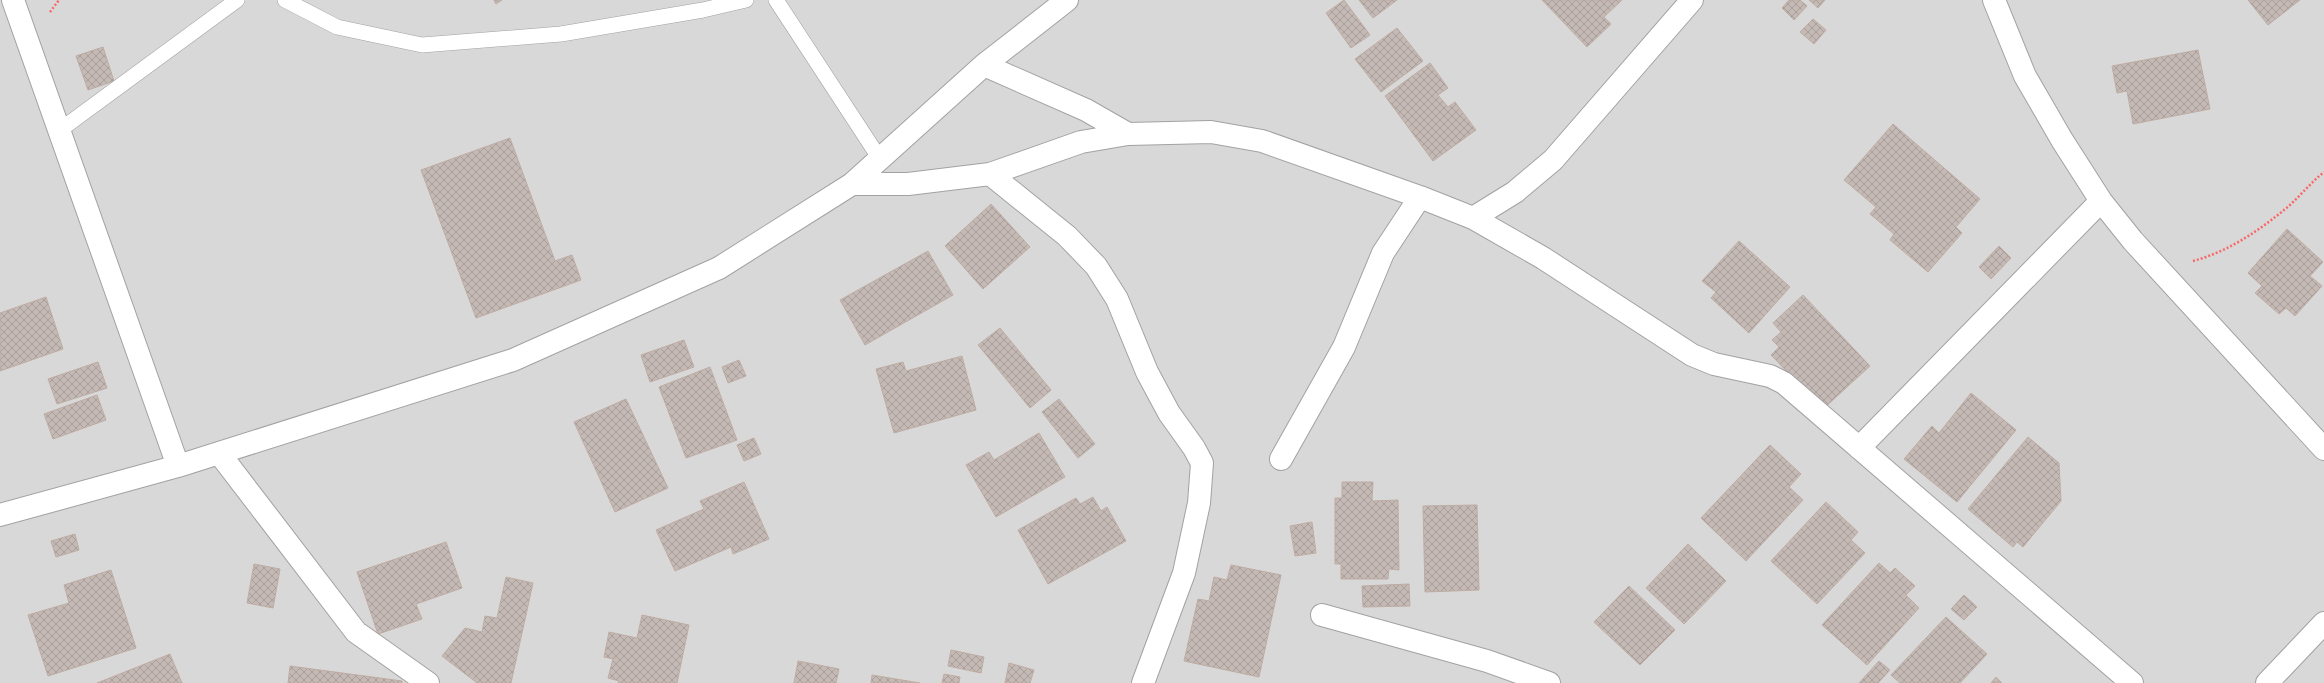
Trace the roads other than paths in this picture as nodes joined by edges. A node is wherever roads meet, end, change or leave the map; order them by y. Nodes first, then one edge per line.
1 (13, 0) edge
2 (237, 0) edge
3 (285, 0) edge
4 (746, 0) edge
5 (776, 0) edge
6 (1067, 0) edge
7 (1692, 0) edge
8 (1994, 0) edge
9 (984, 65) junction
10 (60, 130) junction
11 (1128, 134) junction
12 (880, 159) junction
13 (990, 174) junction
14 (852, 184) junction
15 (1420, 197) junction
16 (2101, 201) junction
17 (1473, 218) junction
18 (1859, 448) junction
19 (2324, 449) edge
20 (219, 453) junction
21 (1281, 459) dead end
22 (178, 466) junction
23 (0, 515) edge
24 (1322, 615) dead end
25 (2324, 623) edge
26 (428, 683) edge
27 (1143, 683) edge
28 (1549, 683) edge
29 (2132, 683) edge
30 (2267, 683) edge

1 - 10 street
2 - 10 lane
3 - 4 lane
5 - 12 lane
6 - 9 street
7 - 17 street
8 - 16 street
9 - 11 street
9 - 12 street
10 - 22 street
11 - 13 street
11 - 15 street
12 - 14 street
13 - 14 street
13 - 27 street
14 - 20 street
15 - 17 street
15 - 21 street
16 - 18 street
16 - 19 street
17 - 18 street
18 - 29 street
20 - 22 street
20 - 26 street
22 - 23 street
24 - 28 street
25 - 30 street

